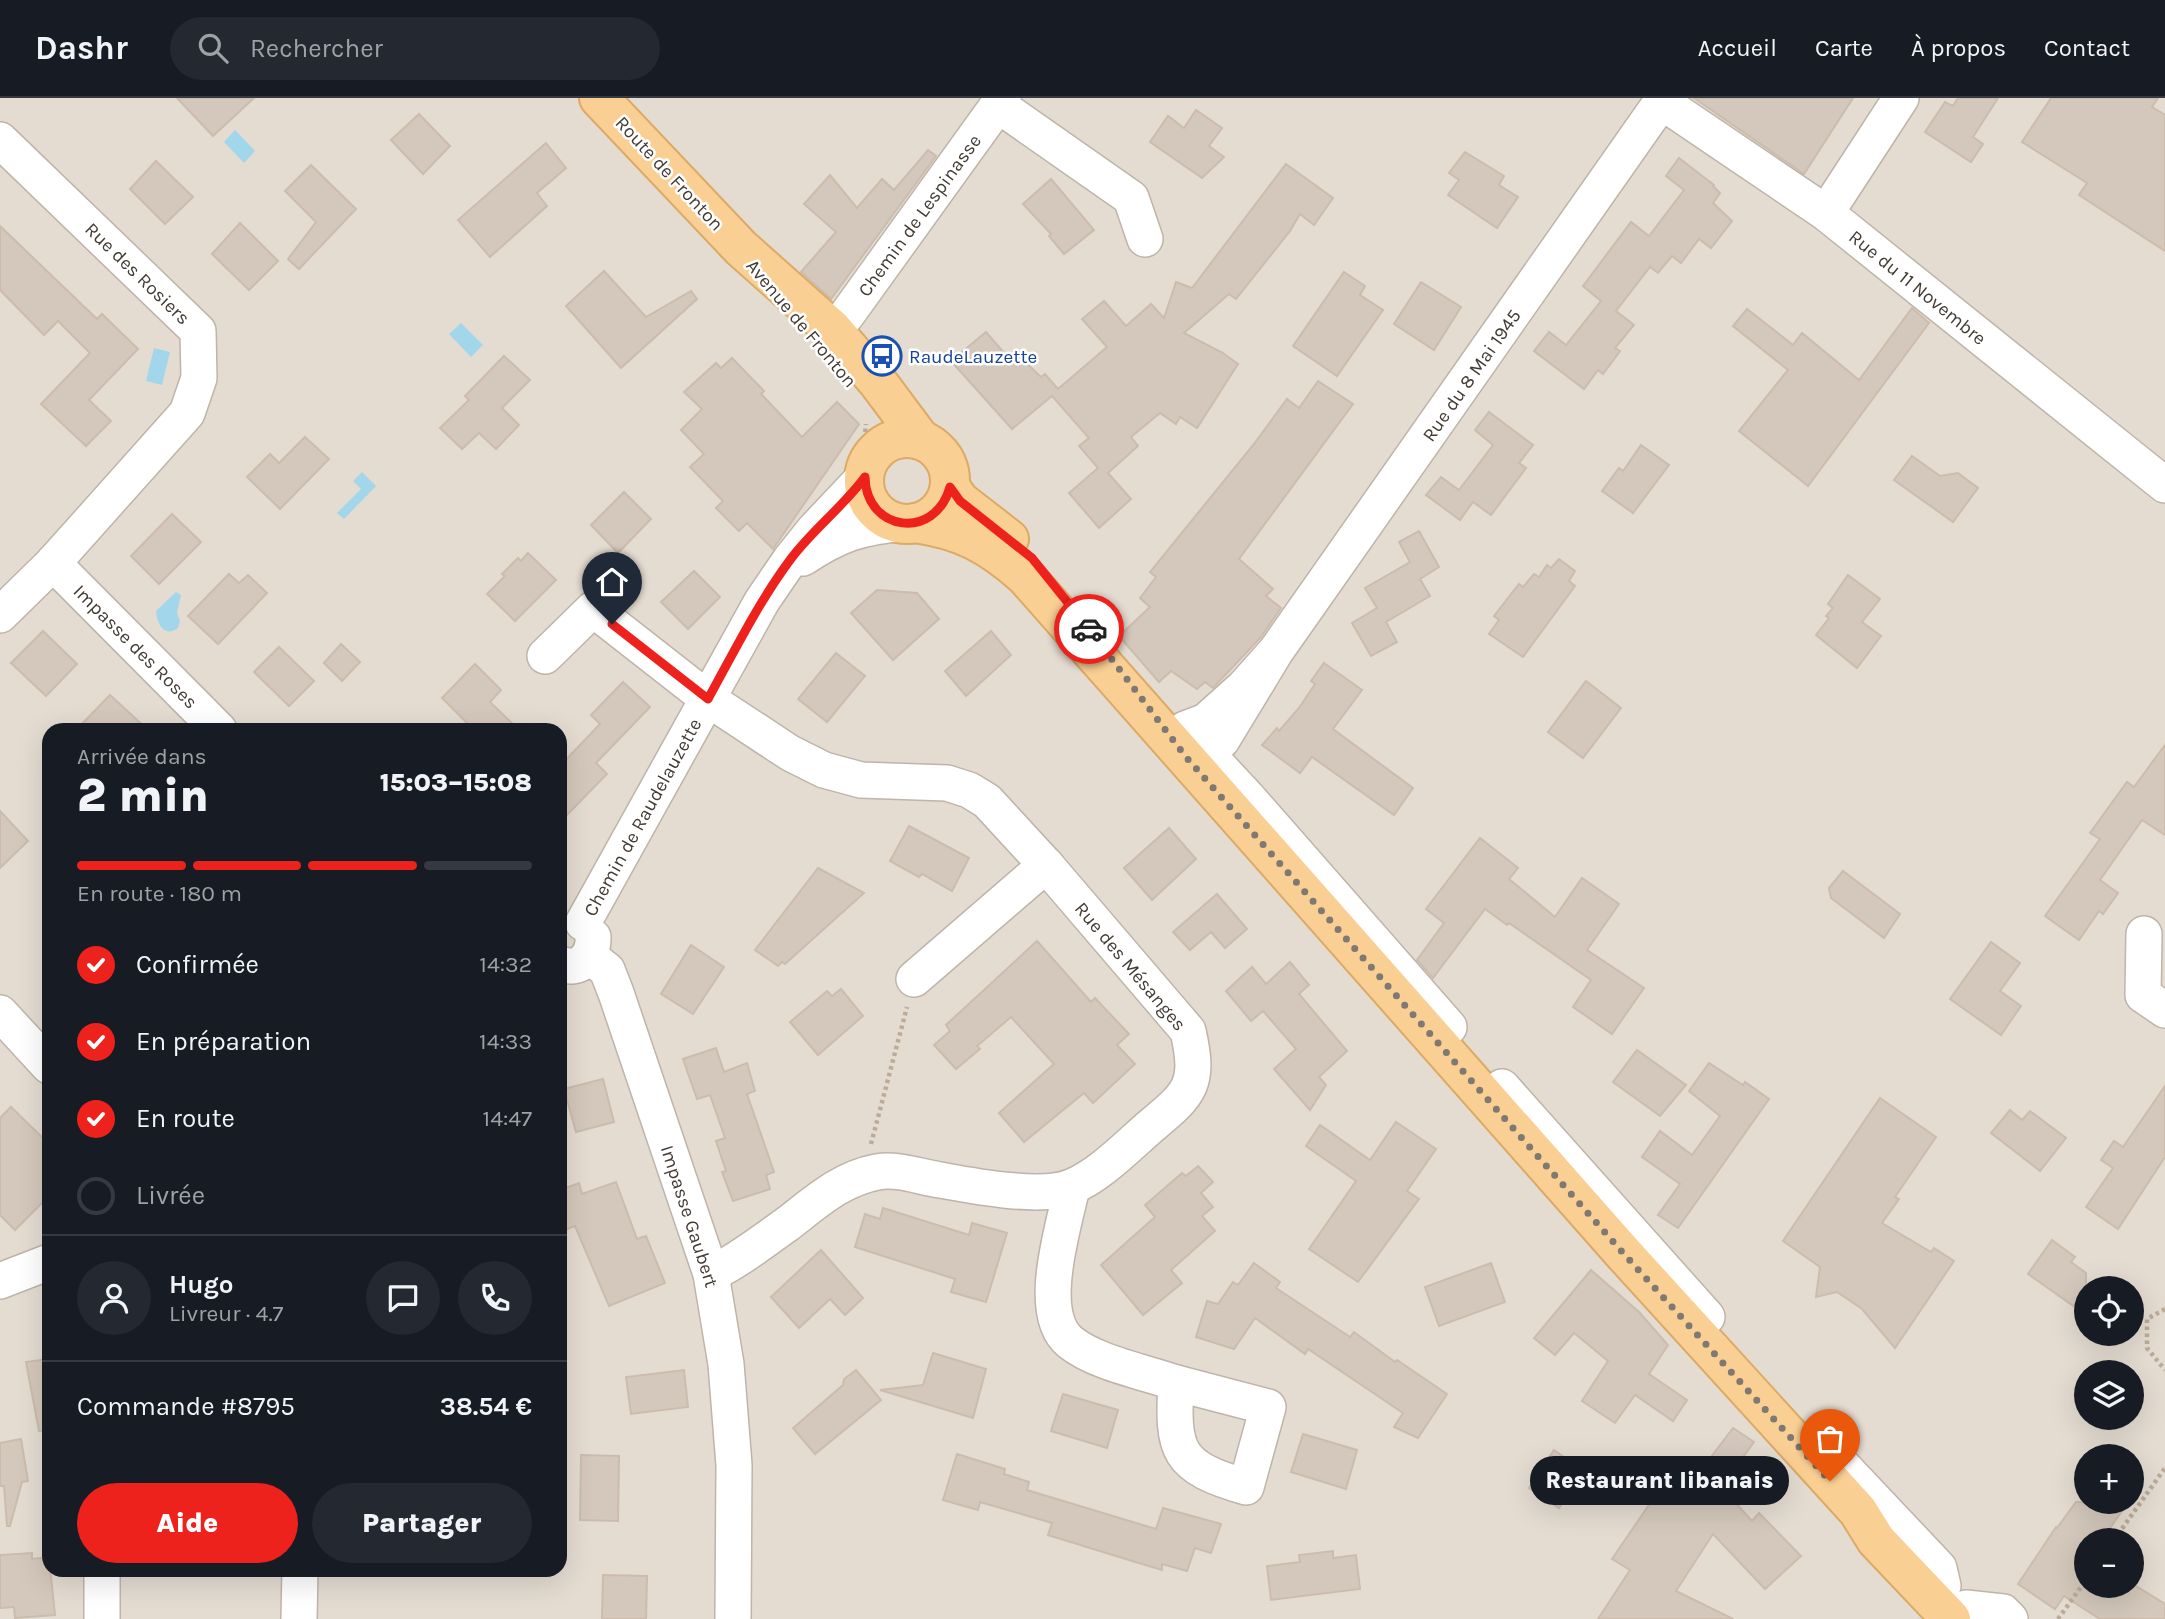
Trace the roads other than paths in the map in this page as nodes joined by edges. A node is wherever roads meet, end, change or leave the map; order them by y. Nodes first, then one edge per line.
1 (599, 98) edge
2 (1901, 98) edge
3 (1663, 100) edge
4 (1001, 102) edge
5 (0, 140) edge
6 (1826, 213) junction
7 (1146, 239) dead end
8 (741, 248) junction
9 (832, 329) junction
10 (921, 440) junction
11 (872, 462) junction
12 (2165, 485) edge
13 (950, 487) junction
14 (909, 523) junction
15 (53, 563) junction
16 (762, 601) junction
17 (0, 615) edge
18 (545, 656) dead end
19 (708, 699) junction
20 (212, 723) edge
21 (1193, 747) junction
22 (1046, 865) junction
23 (2144, 934) dead end
24 (573, 941) edge
25 (914, 979) road end
26 (2165, 1010) edge
27 (0, 1013) edge
28 (42, 1058) edge
29 (1072, 1187) junction
30 (42, 1265) edge
31 (711, 1274) junction
32 (0, 1281) edge
33 (1176, 1383) dead end
34 (102, 1577) edge
35 (300, 1577) edge
36 (1959, 1608) edge
37 (102, 1619) edge
38 (299, 1619) edge
39 (733, 1619) edge
40 (2010, 1619) edge

1 - 8 main road, Route de Fronton
2 - 6 street
3 - 6 street, Rue du 11 Novembre
3 - 21 street, Rue du 8 Mai 1945
4 - 7 street
4 - 9 street, Chemin de Lespinasse
5 - 15 street, Rue des Rosiers
6 - 12 street, Rue du 11 Novembre
8 - 9 main road, Avenue de Fronton
8 - 11 main road, Avenue de Fronton
9 - 10 main road, Avenue de Fronton
10 - 11 main road
10 - 13 main road
11 - 14 main road
11 - 16 street, Chemin de Raudelauzette
13 - 14 main road
13 - 21 main road
14 - 16 street, Chemin de Raudelauzette
14 - 21 main road
15 - 17 street, Rue des Rosiers
15 - 20 street, Impasse des Roses
16 - 19 street, Chemin de Raudelauzette
18 - 19 street, Rue des Mésanges
19 - 22 street, Rue des Mésanges
19 - 24 street, Chemin de Raudelauzette
21 - 36 street
21 - 36 main road
22 - 25 street
22 - 29 street, Rue des Mésanges
23 - 26 street
24 - 31 street, Impasse Gaubert
27 - 28 street
29 - 31 street, Rue des Mésanges
29 - 33 street
30 - 32 street
31 - 39 street, Impasse Gaubert
34 - 37 street
35 - 38 street
36 - 40 street

